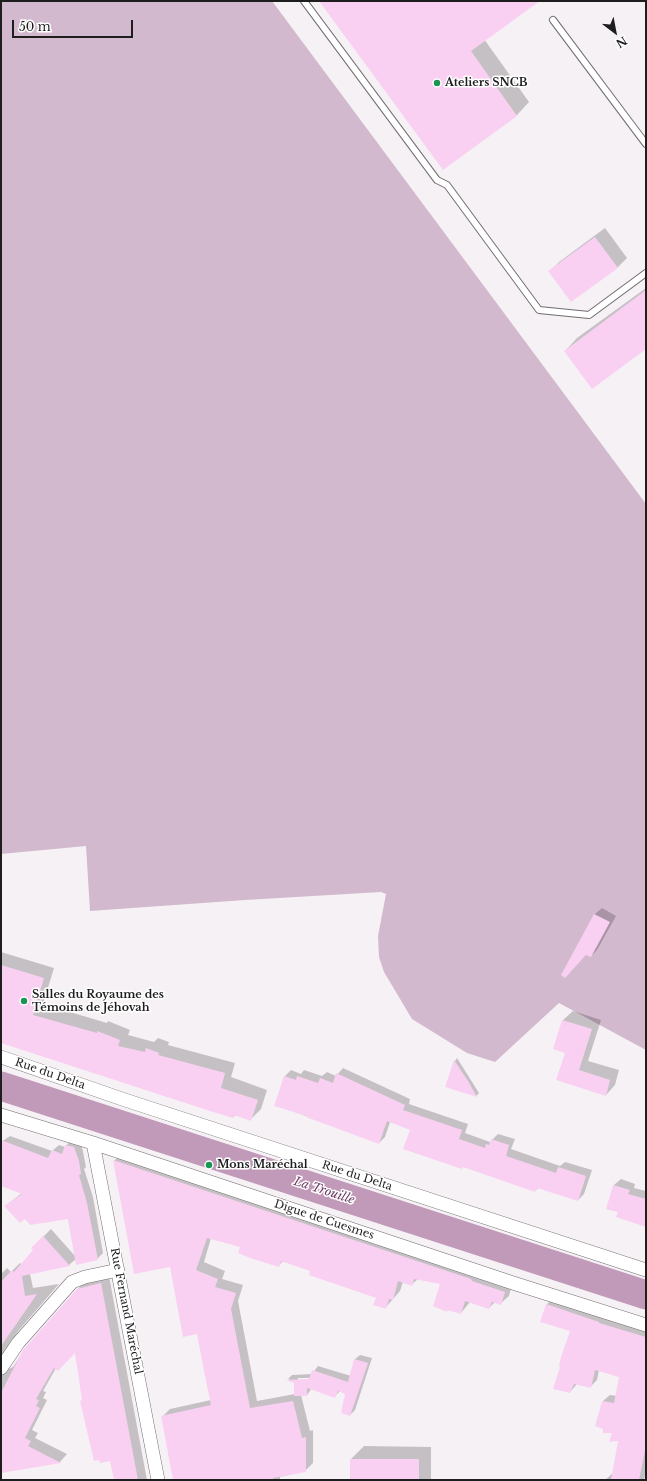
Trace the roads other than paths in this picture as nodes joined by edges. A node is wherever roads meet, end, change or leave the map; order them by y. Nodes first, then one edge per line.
1 (304, 1) edge
2 (553, 20) dead end
3 (646, 144) edge
4 (646, 273) edge
5 (1, 1057) edge
6 (1, 1115) edge
7 (93, 1143) junction
8 (118, 1270) junction
9 (646, 1270) edge
10 (646, 1325) edge
11 (1, 1368) edge
12 (158, 1480) edge

1 - 4 lane
2 - 3 lane
5 - 9 street, Rue du Delta
6 - 7 street, Digue de Cuesmes
7 - 8 street, Rue Fernand Maréchal
7 - 10 street, Digue de Cuesmes
8 - 11 street
8 - 12 street, Rue Fernand Maréchal

